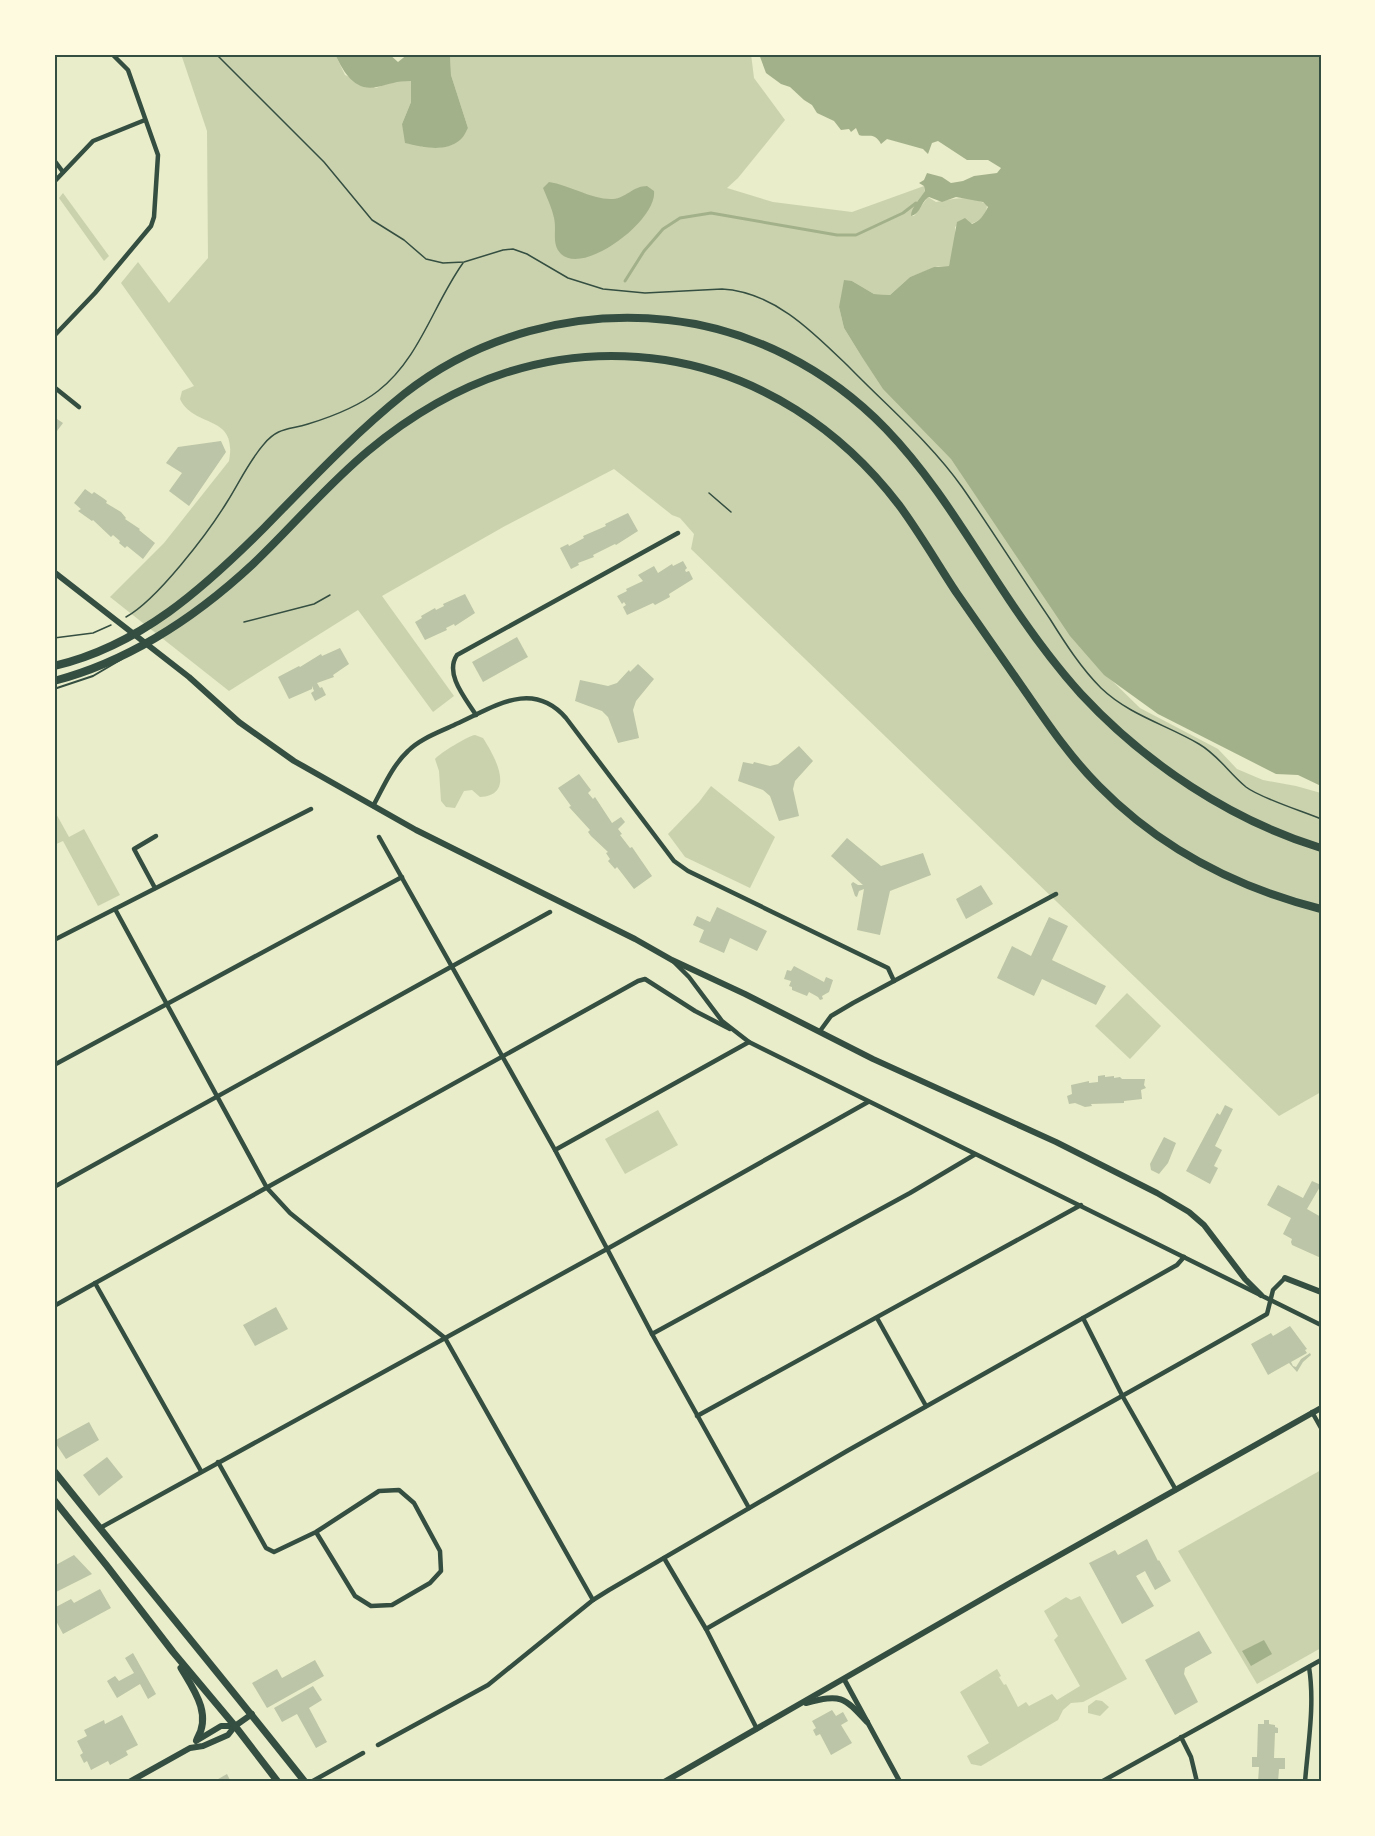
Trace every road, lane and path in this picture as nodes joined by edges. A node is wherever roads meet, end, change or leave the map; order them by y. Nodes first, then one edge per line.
1 (112, 54) edge
2 (216, 54) edge
3 (146, 120) junction
4 (54, 159) edge
5 (63, 172) junction
6 (54, 182) edge
7 (464, 262) junction
8 (54, 336) edge
9 (54, 387) edge
10 (79, 407) dead end
11 (709, 493) dead end
12 (731, 512) dead end
13 (678, 533) dead end
14 (54, 572) edge
15 (330, 595) dead end
16 (131, 615) dead end
17 (244, 622) dead end
18 (105, 629) dead end
19 (54, 638) edge
20 (145, 644) junction
21 (54, 666) edge
22 (54, 681) edge
23 (54, 689) edge
24 (476, 715) junction
25 (373, 806) junction
26 (310, 809) dead end
27 (1321, 819) edge
28 (156, 836) dead end
29 (379, 837) dead end
30 (1321, 848) edge
31 (402, 877) junction
32 (155, 888) junction
33 (1056, 894) dead end
34 (115, 909) junction
35 (1321, 909) edge
36 (550, 912) dead end
37 (54, 940) edge
38 (672, 960) junction
39 (451, 967) junction
40 (894, 981) junction
41 (166, 1005) junction
42 (730, 1029) junction
43 (820, 1031) junction
44 (749, 1042) junction
45 (502, 1058) junction
46 (54, 1065) edge
47 (216, 1097) junction
48 (868, 1102) junction
49 (555, 1150) junction
50 (974, 1155) junction
51 (54, 1187) edge
52 (267, 1188) junction
53 (1081, 1205) junction
54 (607, 1249) junction
55 (1184, 1257) junction
56 (1284, 1278) joint
57 (95, 1283) junction
58 (1321, 1292) edge
59 (1261, 1295) junction
60 (1271, 1299) junction
61 (54, 1306) edge
62 (1083, 1317) junction
63 (877, 1318) junction
64 (1321, 1325) edge
65 (652, 1334) junction
66 (445, 1338) junction
67 (1123, 1397) junction
68 (1321, 1403) edge
69 (927, 1406) junction
70 (1321, 1408) edge
71 (1312, 1412) junction
72 (697, 1416) junction
73 (1321, 1428) edge
74 (218, 1462) junction
75 (54, 1471) edge
76 (201, 1471) junction
77 (1176, 1490) junction
78 (54, 1500) edge
79 (749, 1508) junction
80 (100, 1528) junction
81 (316, 1532) junction
82 (664, 1558) junction
83 (593, 1600) junction
84 (706, 1629) junction
85 (173, 1652) junction
86 (1321, 1660) edge
87 (1308, 1667) junction
88 (844, 1679) junction
89 (800, 1705) junction
90 (252, 1714) junction
91 (867, 1722) junction
92 (235, 1726) junction
93 (757, 1729) junction
94 (1181, 1737) junction
95 (197, 1739) junction
96 (378, 1745) dead end
97 (190, 1748) junction
98 (363, 1753) dead end
99 (129, 1782) edge
100 (278, 1782) edge
101 (305, 1782) edge
102 (311, 1782) edge
103 (664, 1782) edge
104 (900, 1782) edge
105 (1101, 1782) edge
106 (1197, 1782) edge
107 (1305, 1782) edge

1 - 3 street
2 - 7 path
3 - 5 street
3 - 8 street
4 - 5 street
5 - 6 street
7 - 16 path
7 - 27 path
9 - 10 street
11 - 12 path
13 - 24 street
14 - 25 main road
15 - 17 path
18 - 19 path
20 - 22 highway
20 - 23 lane
20 - 35 highway
21 - 30 highway
24 - 25 street
24 - 40 street
25 - 38 main road
26 - 32 street
28 - 32 street
29 - 31 street
31 - 39 street
31 - 41 street
32 - 34 street
33 - 40 street
34 - 37 street
34 - 41 street
36 - 39 street
38 - 42 street
38 - 43 main road
39 - 45 street
39 - 47 street
40 - 43 street
41 - 46 street
41 - 47 street
42 - 44 street
42 - 45 street
43 - 59 main road
44 - 48 street
44 - 49 street
45 - 49 street
45 - 52 street
47 - 51 street
47 - 52 street
48 - 50 street
48 - 54 street
49 - 54 street
50 - 53 street
50 - 65 street
52 - 57 street
52 - 66 street
53 - 55 street
53 - 63 street
54 - 65 street
54 - 66 street
55 - 59 street
55 - 62 street
56 - 58 main road
56 - 60 street
57 - 61 street
57 - 76 street
59 - 60 street
60 - 64 street
60 - 67 street
62 - 67 street
62 - 69 street
63 - 69 street
63 - 72 street
65 - 72 street
66 - 74 street
66 - 83 street
67 - 77 street
67 - 84 street
68 - 71 main road
69 - 79 street
70 - 71 main road
71 - 73 street
71 - 77 main road
72 - 79 street
74 - 76 street
74 - 81 street
75 - 80 main road
76 - 80 street
77 - 88 main road
78 - 85 main road
79 - 82 street
80 - 90 main road
81 - 81 street
82 - 83 street
82 - 84 street
83 - 96 street
84 - 93 street
85 - 92 main road
85 - 95 main road
86 - 87 street
87 - 94 street
87 - 107 street
88 - 89 main road
88 - 91 street
89 - 91 main road
89 - 93 main road
90 - 92 main road
90 - 101 main road
91 - 104 street
92 - 95 main road
92 - 97 main road
92 - 100 main road
93 - 103 main road
94 - 105 street
94 - 106 street
95 - 97 main road
97 - 99 main road
98 - 102 street

